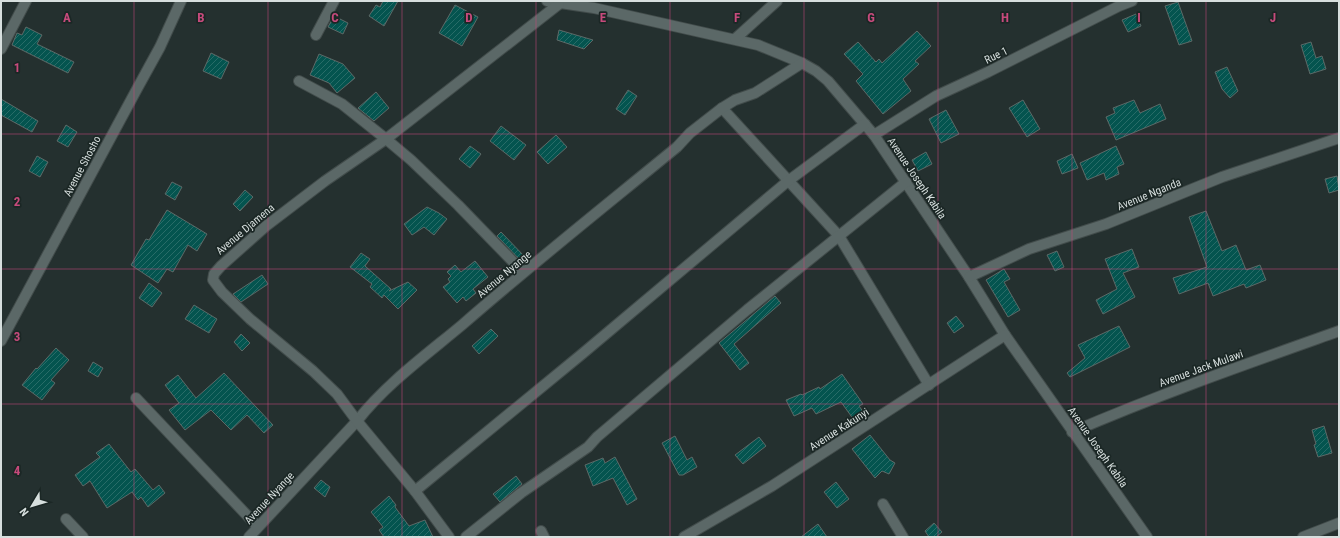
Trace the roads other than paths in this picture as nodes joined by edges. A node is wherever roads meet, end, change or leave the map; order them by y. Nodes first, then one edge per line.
1 (26, 1) edge
2 (181, 1) edge
3 (334, 1) edge
4 (547, 1) edge
5 (778, 1) edge
6 (1132, 1) edge
7 (559, 4) junction
8 (595, 4) edge
9 (316, 35) dead end
10 (735, 39) junction
11 (1, 49) edge
12 (802, 63) junction
13 (299, 81) dead end
14 (722, 108) junction
15 (865, 124) junction
16 (874, 135) junction
17 (1339, 138) edge
18 (386, 139) junction
19 (788, 181) junction
20 (906, 182) junction
21 (839, 236) junction
22 (523, 272) junction
23 (968, 276) junction
24 (1339, 331) edge
25 (1005, 335) junction
26 (1, 341) edge
27 (929, 385) junction
28 (136, 398) dead end
29 (357, 421) junction
30 (1072, 432) junction
31 (415, 491) junction
32 (883, 504) dead end
33 (66, 519) dead end
34 (1339, 523) edge
35 (258, 527) junction
36 (83, 537) edge
37 (249, 537) edge
38 (449, 537) edge
39 (466, 537) edge
40 (684, 537) edge
41 (903, 537) edge
42 (1147, 537) edge
43 (1303, 537) edge

1 - 11 street
2 - 26 street, Avenue Shosho
3 - 9 street
4 - 7 street, Avenue Joseph Kabila
5 - 10 street
6 - 16 street, Rue 1
7 - 8 street, Avenue Joseph Kabila
7 - 18 street, Avenue Djamena
8 - 10 street, Avenue Joseph Kabila
10 - 12 street, Avenue Joseph Kabila
12 - 14 street, Avenue Nyange
12 - 15 street, Avenue Joseph Kabila
13 - 18 street
14 - 19 street
14 - 22 street, Avenue Nyange
15 - 16 street, Avenue Joseph Kabila
15 - 19 street
16 - 20 street, Avenue Joseph Kabila
17 - 23 street, Avenue Nganda
18 - 22 street
18 - 29 street, Avenue Djamena
19 - 21 street
19 - 31 street
20 - 21 street
20 - 23 street, Avenue Joseph Kabila
21 - 27 street
21 - 39 street
22 - 29 street, Avenue Nyange
23 - 25 street, Avenue Joseph Kabila
24 - 30 street, Avenue Jack Mulawi
25 - 27 street, Avenue Kakunyi
25 - 30 street, Avenue Joseph Kabila
27 - 40 street, Avenue Kakunyi
28 - 35 street
29 - 31 street, Avenue Djamena
29 - 35 street, Avenue Nyange
30 - 42 street, Avenue Joseph Kabila
31 - 38 street, Avenue Djamena
32 - 41 street
33 - 36 street
34 - 43 street
35 - 37 street, Avenue Nyange

